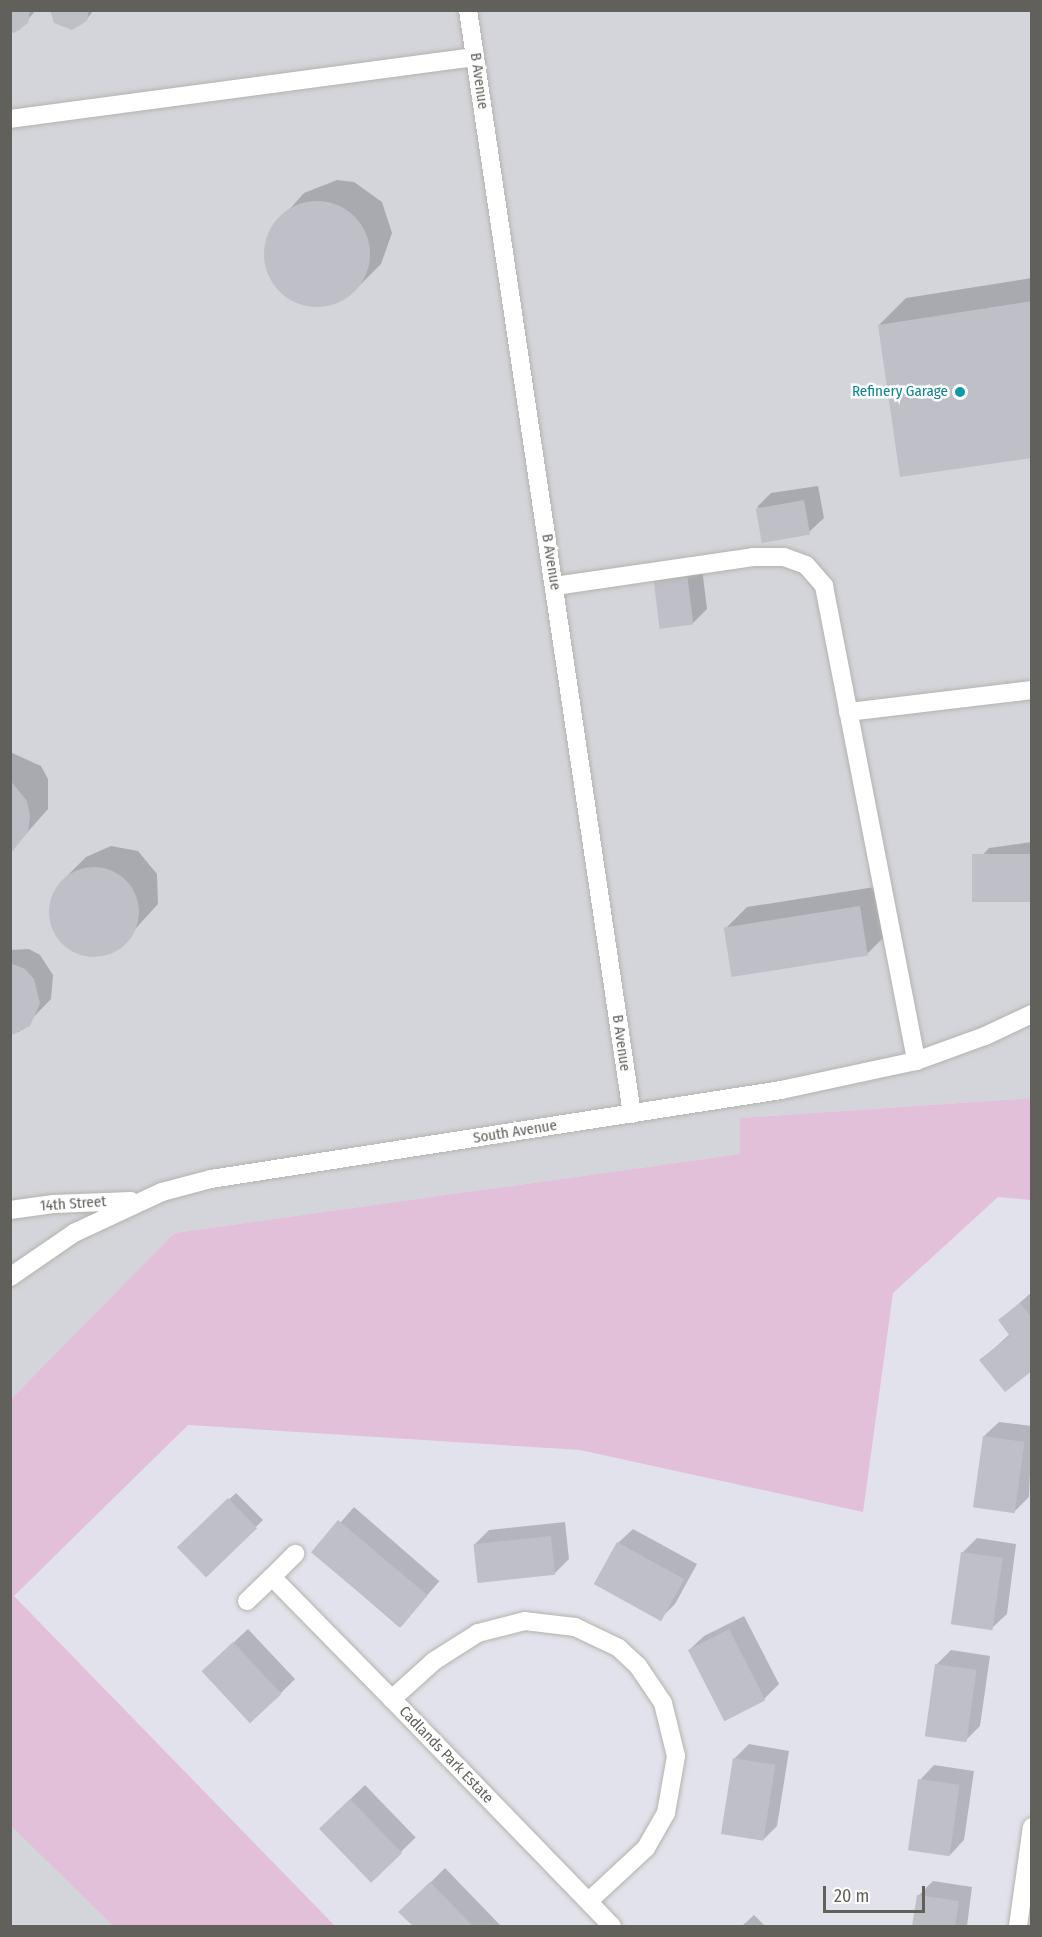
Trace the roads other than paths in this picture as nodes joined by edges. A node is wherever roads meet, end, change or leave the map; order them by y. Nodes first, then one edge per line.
1 (468, 10) edge
2 (475, 57) junction
3 (10, 119) edge
4 (555, 586) junction
5 (1032, 690) edge
6 (848, 712) junction
7 (1032, 1014) edge
8 (916, 1061) junction
9 (632, 1114) junction
10 (136, 1201) junction
11 (10, 1210) edge
12 (10, 1277) edge
13 (295, 1554) dead end
14 (272, 1577) junction
15 (247, 1601) dead end
16 (392, 1699) junction
17 (1032, 1827) edge
18 (589, 1901) junction
19 (612, 1926) edge
20 (1018, 1926) edge

1 - 2 street, B Avenue
2 - 3 street
2 - 4 street, B Avenue
4 - 6 street
4 - 9 street, B Avenue
5 - 6 street
6 - 8 street
7 - 8 street, South Avenue
8 - 9 street, South Avenue
9 - 10 street, South Avenue
10 - 11 street, 14th Street
10 - 12 street, South Avenue
13 - 14 street
14 - 15 street
14 - 16 street
16 - 18 street, Cadlands Park Estate
16 - 18 street, Cadlands Park Estate
17 - 20 street
18 - 19 street, Cadlands Park Estate

